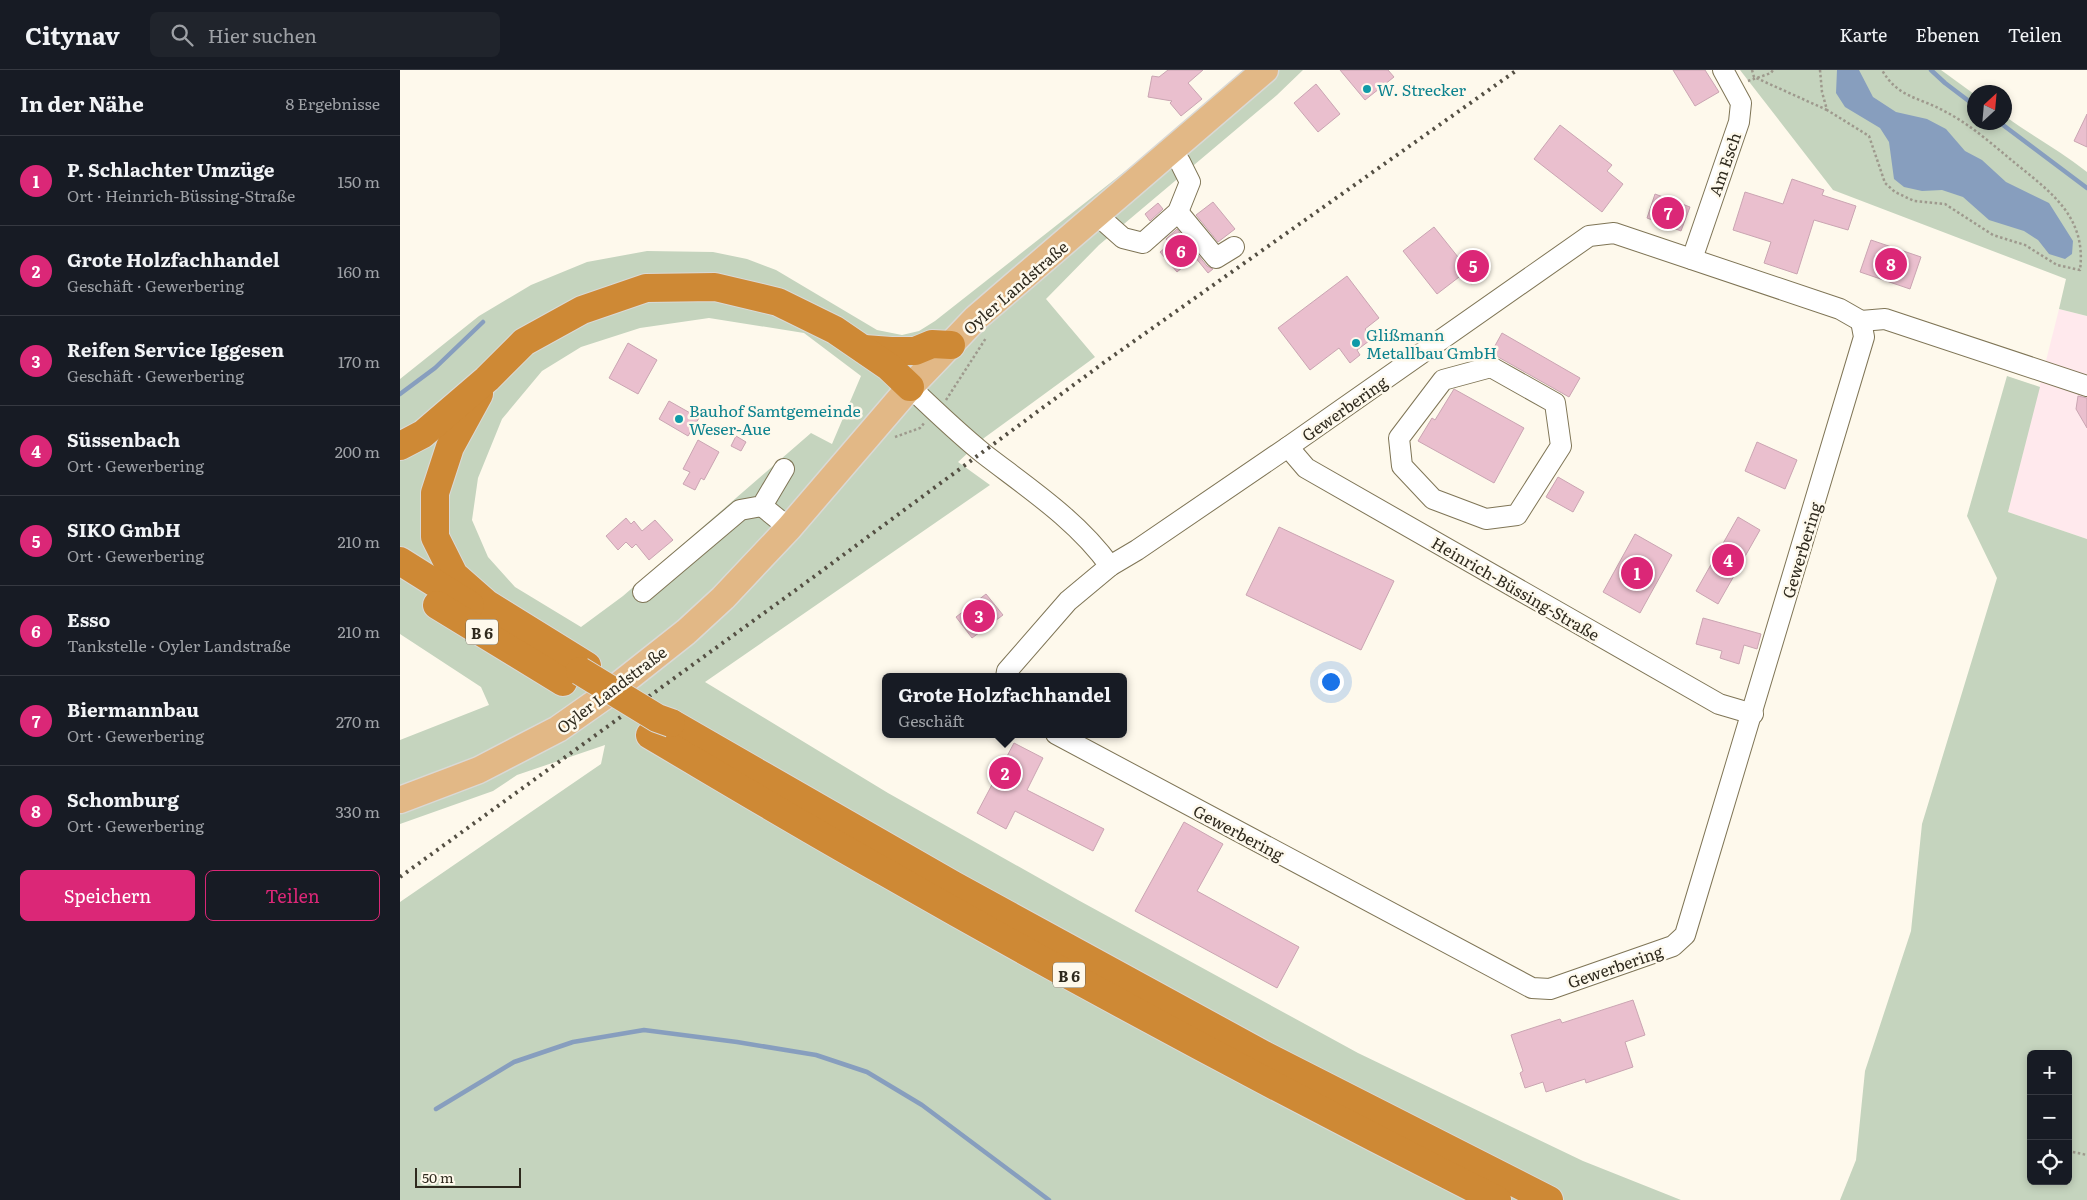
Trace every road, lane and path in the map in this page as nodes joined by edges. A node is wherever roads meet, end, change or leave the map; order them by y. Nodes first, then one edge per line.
1 (1265, 70) edge
2 (1723, 70) edge
3 (1752, 70) edge
4 (1773, 70) edge
5 (1820, 70) edge
6 (1882, 70) edge
7 (1754, 77) junction
8 (1733, 88) junction
9 (1827, 110) junction
10 (1172, 150) junction
11 (2062, 198) dead end
12 (1178, 212) junction
13 (1096, 214) junction
14 (1234, 247) dead end
15 (2086, 256) edge
16 (1692, 260) junction
17 (1861, 321) junction
18 (950, 345) junction
19 (863, 348) junction
20 (487, 379) junction
21 (910, 386) junction
22 (2087, 386) edge
23 (400, 446) edge
24 (1288, 447) junction
25 (784, 469) dead end
26 (1433, 499) joint
27 (762, 506) junction
28 (789, 528) junction
29 (400, 561) edge
30 (1110, 566) junction
31 (400, 582) edge
32 (643, 592) dead end
33 (577, 673) junction
34 (1008, 673) edge
35 (1752, 714) junction
36 (661, 729) junction
37 (1063, 738) edge
38 (400, 800) edge
39 (2072, 1153) edge
40 (2087, 1155) edge
41 (1497, 1200) edge
42 (1550, 1200) edge

1 - 10 main road, Oyler Landstraße
2 - 8 street, Am Esch
3 - 7 path
4 - 7 path
5 - 9 path
6 - 11 path
7 - 8 path
7 - 9 path
8 - 16 street, Am Esch
9 - 15 path
10 - 12 street
10 - 13 main road, Oyler Landstraße
12 - 13 street
12 - 14 street
13 - 18 main road, Oyler Landstraße
16 - 17 street, Gewerbering
16 - 24 street, Gewerbering
17 - 22 street
17 - 35 street, Gewerbering
18 - 19 highway
18 - 21 main road, Oyler Landstraße
19 - 20 highway
19 - 21 highway
20 - 23 highway
20 - 33 highway
21 - 28 main road, Oyler Landstraße
21 - 30 street
24 - 30 street, Gewerbering
24 - 35 street, Heinrich-Büssing-Straße
25 - 27 street
26 - 26 street
27 - 28 street
27 - 32 street
28 - 38 main road, Oyler Landstraße
29 - 33 highway, B 6
30 - 34 street, Gewerbering
31 - 33 highway, B 6
33 - 36 highway, B 6, bridge
35 - 37 street, Gewerbering
36 - 41 highway, B 6
36 - 42 highway, B 6
39 - 40 path

